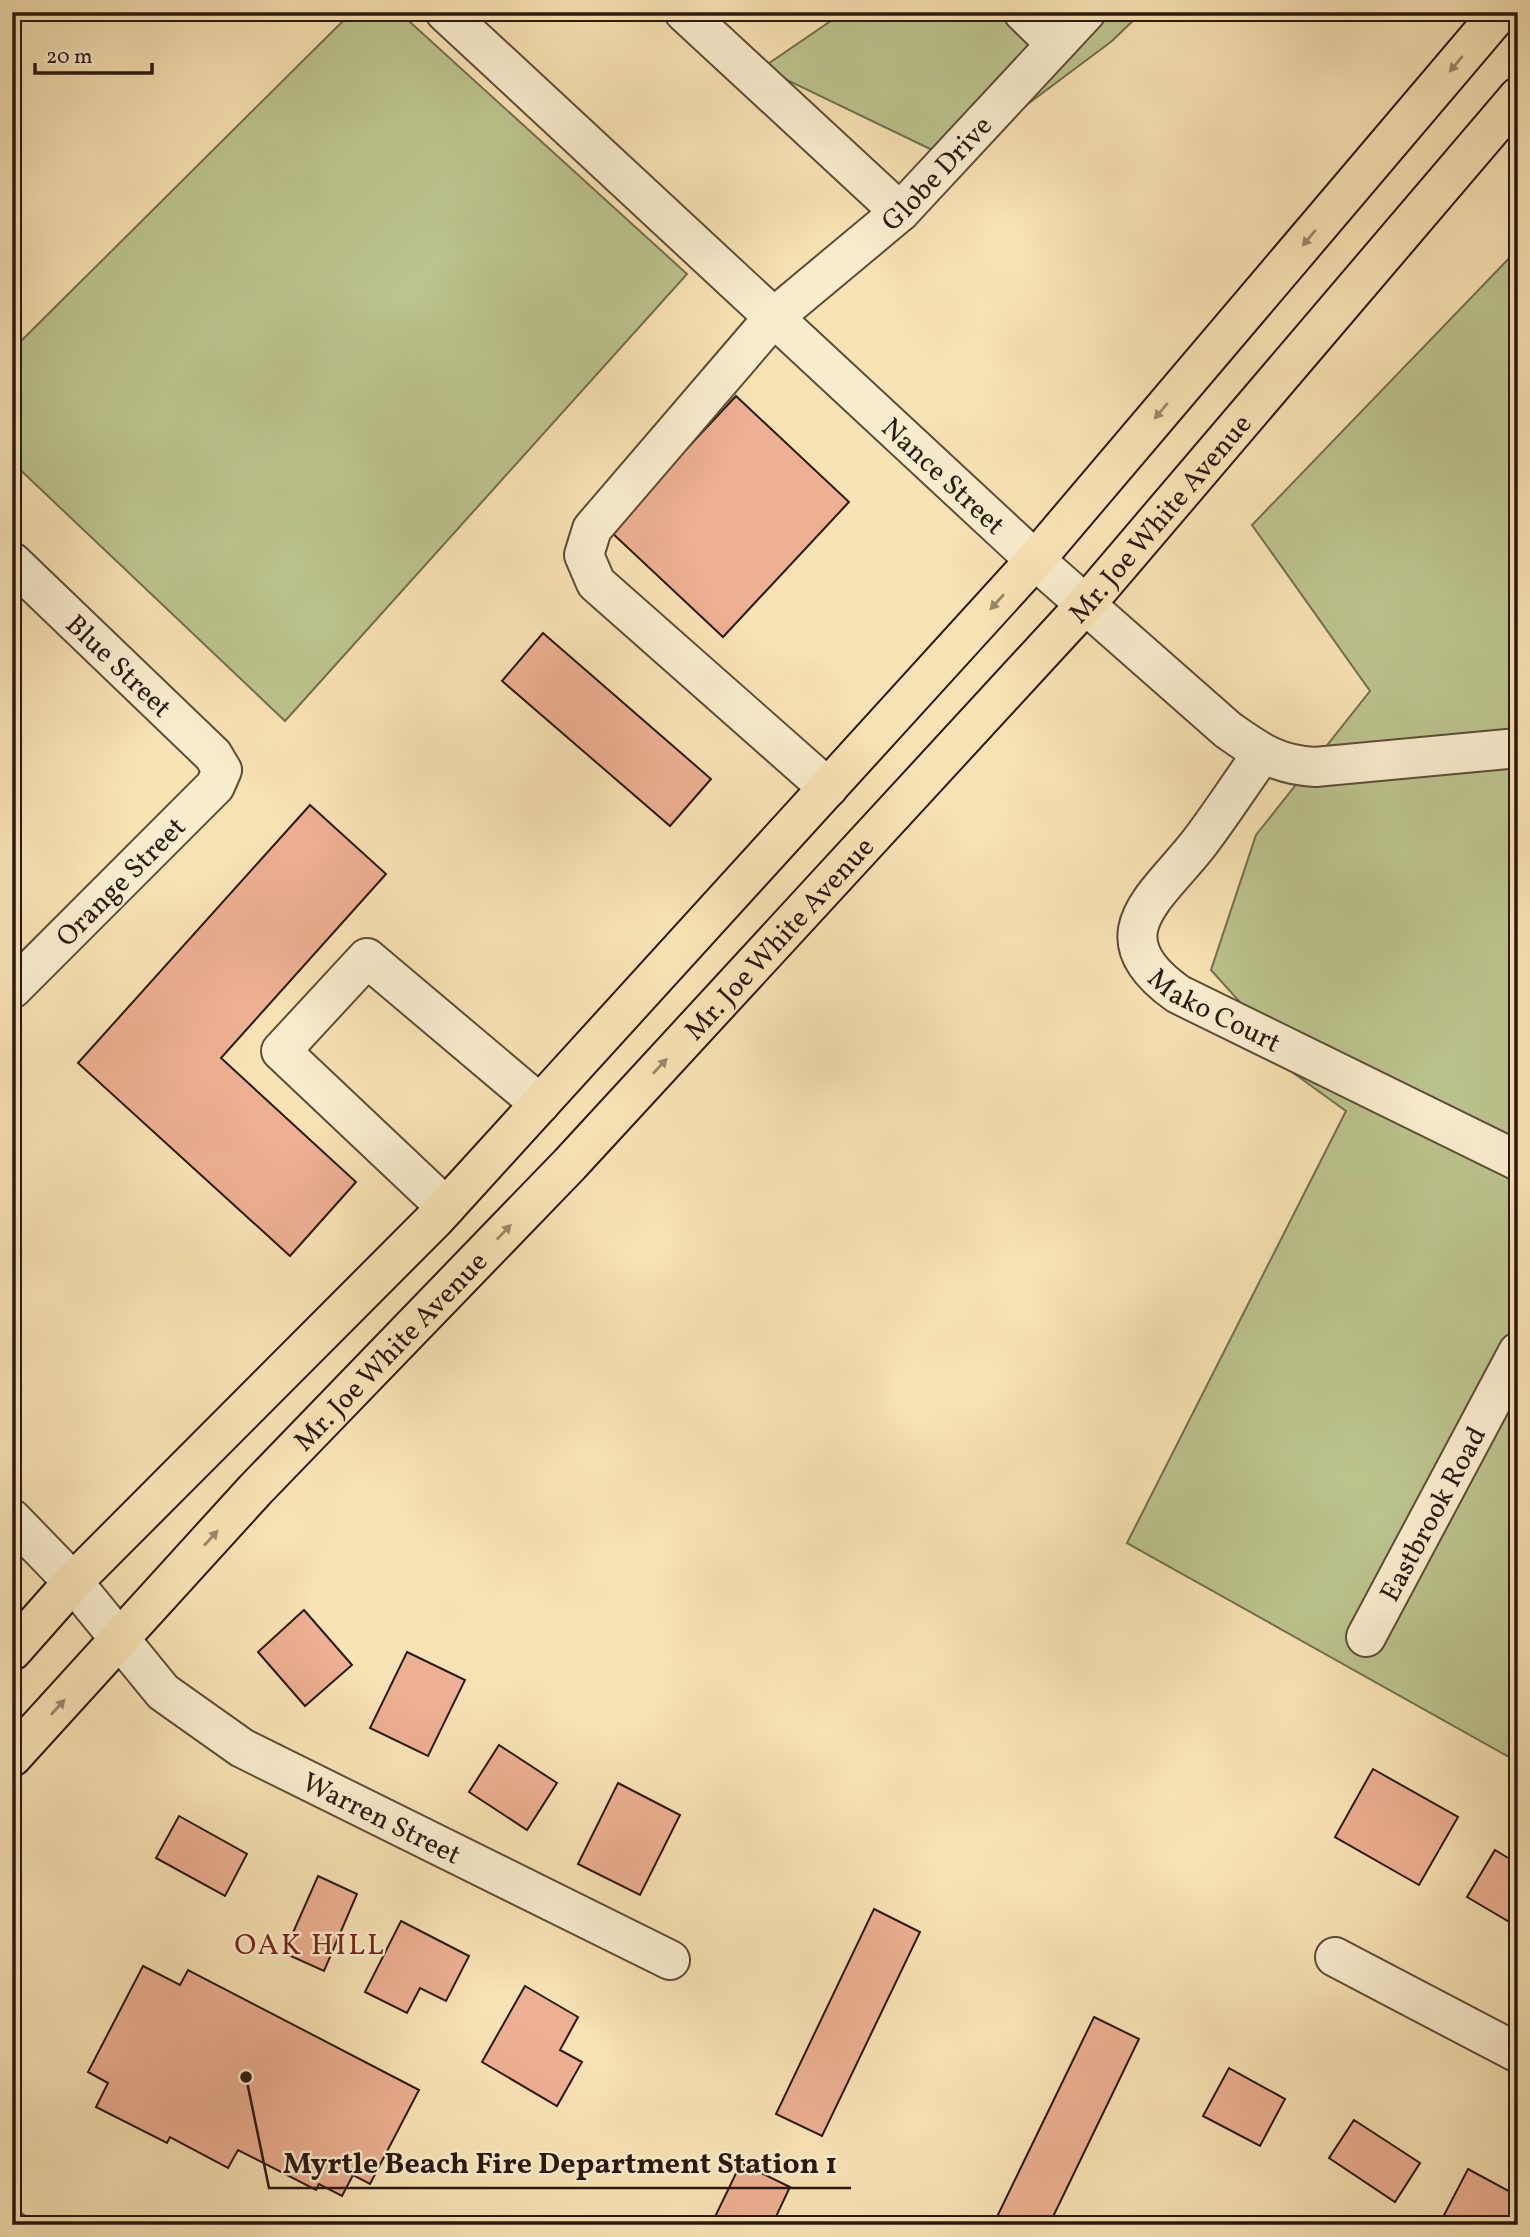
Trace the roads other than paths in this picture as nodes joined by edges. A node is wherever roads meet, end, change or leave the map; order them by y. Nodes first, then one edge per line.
1 (445, 12) edge
2 (684, 12) edge
3 (1023, 12) edge
4 (1086, 12) edge
5 (1500, 12) edge
6 (1056, 44) junction
7 (1518, 97) edge
8 (900, 212) junction
9 (774, 318) junction
10 (1035, 560) junction
11 (12, 562) edge
12 (1086, 604) junction
13 (1518, 748) edge
14 (1262, 754) junction
15 (222, 770) joint
16 (828, 788) junction
17 (12, 989) edge
18 (540, 1104) junction
19 (1518, 1161) edge
20 (446, 1207) junction
21 (1518, 1352) edge
22 (12, 1519) edge
23 (73, 1582) junction
24 (1366, 1637) dead end
25 (120, 1640) junction
26 (12, 1651) edge
27 (12, 1757) edge
28 (1335, 1957) dead end
29 (670, 1960) dead end
30 (1518, 2053) edge

1 - 9 street, Nance Street
2 - 8 street
3 - 6 street
4 - 6 street, Globe Drive
5 -> 10 main road, Mr. Joe White Avenue
6 - 8 street, Globe Drive
7 - 12 main road, Mr. Joe White Avenue
8 - 9 street, Globe Drive
9 - 10 street, Nance Street
9 - 16 street, Globe Drive
10 - 12 street, Nance Street
10 -> 16 main road, Mr. Joe White Avenue
11 - 15 street, Blue Street
12 - 14 street, Nance Street
25 -> 12 main road, Mr. Joe White Avenue
13 - 14 street, Nance Street
14 - 19 street, Mako Court
15 - 17 street, Orange Street
16 - 18 main road, Mr. Joe White Avenue
18 - 20 main road, Mr. Joe White Avenue
18 - 20 street
20 - 23 main road, Mr. Joe White Avenue
21 - 24 street, Eastbrook Road
22 - 23 street, Warren Street
23 - 25 street, Warren Street
23 - 26 main road, Mr. Joe White Avenue
27 -> 25 main road, Mr. Joe White Avenue
25 - 29 street, Warren Street
28 - 30 street

